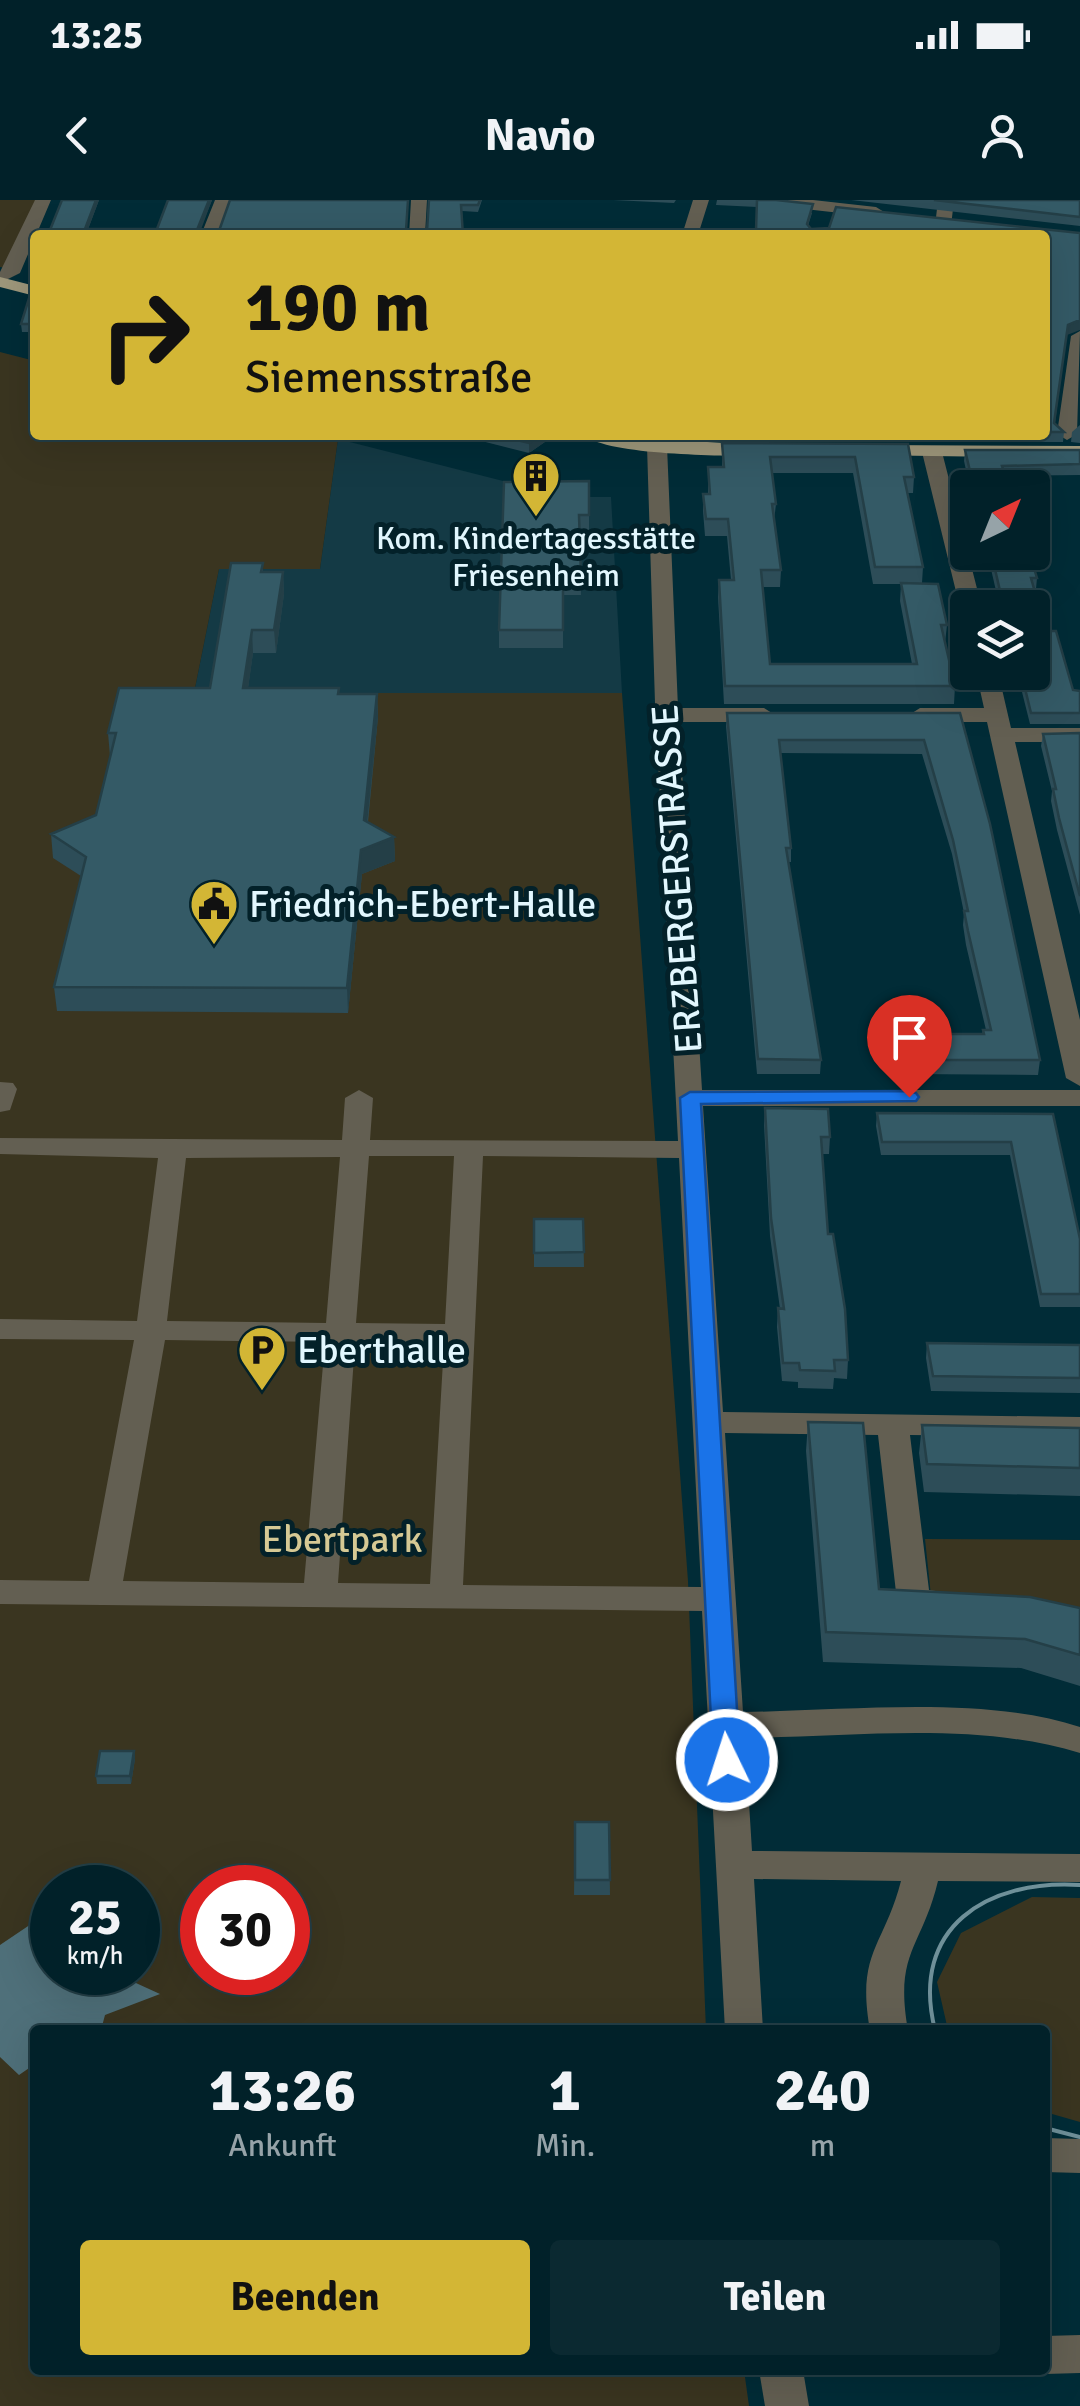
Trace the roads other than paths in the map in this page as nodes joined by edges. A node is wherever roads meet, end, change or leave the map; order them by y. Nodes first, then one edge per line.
1 (43, 200) edge
2 (223, 200) edge
3 (419, 200) edge
4 (701, 200) edge
5 (770, 200) edge
6 (946, 200) edge
7 (886, 213) edge
8 (925, 217) edge
9 (964, 222) edge
10 (943, 227) edge
11 (212, 230) edge
12 (417, 230) edge
13 (692, 230) edge
14 (0, 280) edge
15 (30, 289) edge
16 (1080, 336) edge
17 (1074, 434) edge
18 (658, 441) edge
19 (925, 443) edge
20 (784, 451) edge
21 (858, 451) edge
22 (1080, 452) edge
23 (966, 590) edge
24 (991, 690) edge
25 (667, 715) junction
26 (783, 715) edge
27 (900, 715) edge
28 (1000, 725) junction
29 (1080, 735) edge
30 (1080, 1078) edge
31 (359, 1098) dead end
32 (690, 1098) junction
33 (1080, 1098) edge
34 (0, 1146) edge
35 (470, 1146) junction
36 (354, 1148) junction
37 (173, 1150) junction
38 (694, 1150) junction
39 (0, 1329) edge
40 (150, 1331) junction
41 (340, 1333) junction
42 (460, 1334) junction
43 (708, 1422) junction
44 (894, 1425) junction
45 (1080, 1427) edge
46 (0, 1592) edge
47 (104, 1593) junction
48 (320, 1595) junction
49 (446, 1596) junction
50 (717, 1599) junction
51 (983, 1604) edge
52 (724, 1725) junction
53 (1080, 1740) edge
54 (733, 1865) junction
55 (923, 1868) junction
56 (1080, 1868) edge
57 (744, 2025) edge
58 (888, 2025) edge
59 (1050, 2156) edge
60 (1080, 2156) edge
61 (1050, 2354) edge
62 (1080, 2354) edge
63 (782, 2375) edge
64 (787, 2406) edge

1 - 14 street
2 - 11 street
3 - 12 street
4 - 13 street
5 - 7 street
6 - 10 street
8 - 10 street
9 - 10 street
14 - 15 main road
16 - 17 street
18 - 20 main road
18 - 25 street, ERZBERGERSTRASSE
19 - 21 main road
19 - 22 main road
19 - 23 street
24 - 28 street
25 - 26 street
25 - 32 street, ERZBERGERSTRASSE
27 - 28 street
28 - 29 street
28 - 30 street
31 - 36 street
32 - 33 street
32 - 38 street, ERZBERGERSTRASSE
34 - 37 street
35 - 36 street
35 - 38 street
35 - 42 street
36 - 37 street
36 - 41 street
37 - 40 street
38 - 43 street, ERZBERGERSTRASSE
39 - 40 street
40 - 41 street
40 - 47 street
41 - 42 street
41 - 48 street
42 - 49 street
43 - 44 street
43 - 50 street, ERZBERGERSTRASSE
44 - 45 street
44 - 51 street
46 - 47 street
47 - 48 street
48 - 49 street
49 - 50 street
50 - 52 street, ERZBERGERSTRASSE
52 - 53 street
52 - 54 street, ERZBERGERSTRASSE
54 - 55 street
54 - 57 street, ERZBERGERSTRASSE
55 - 56 street
55 - 58 street
59 - 60 street
61 - 62 street
63 - 64 street

